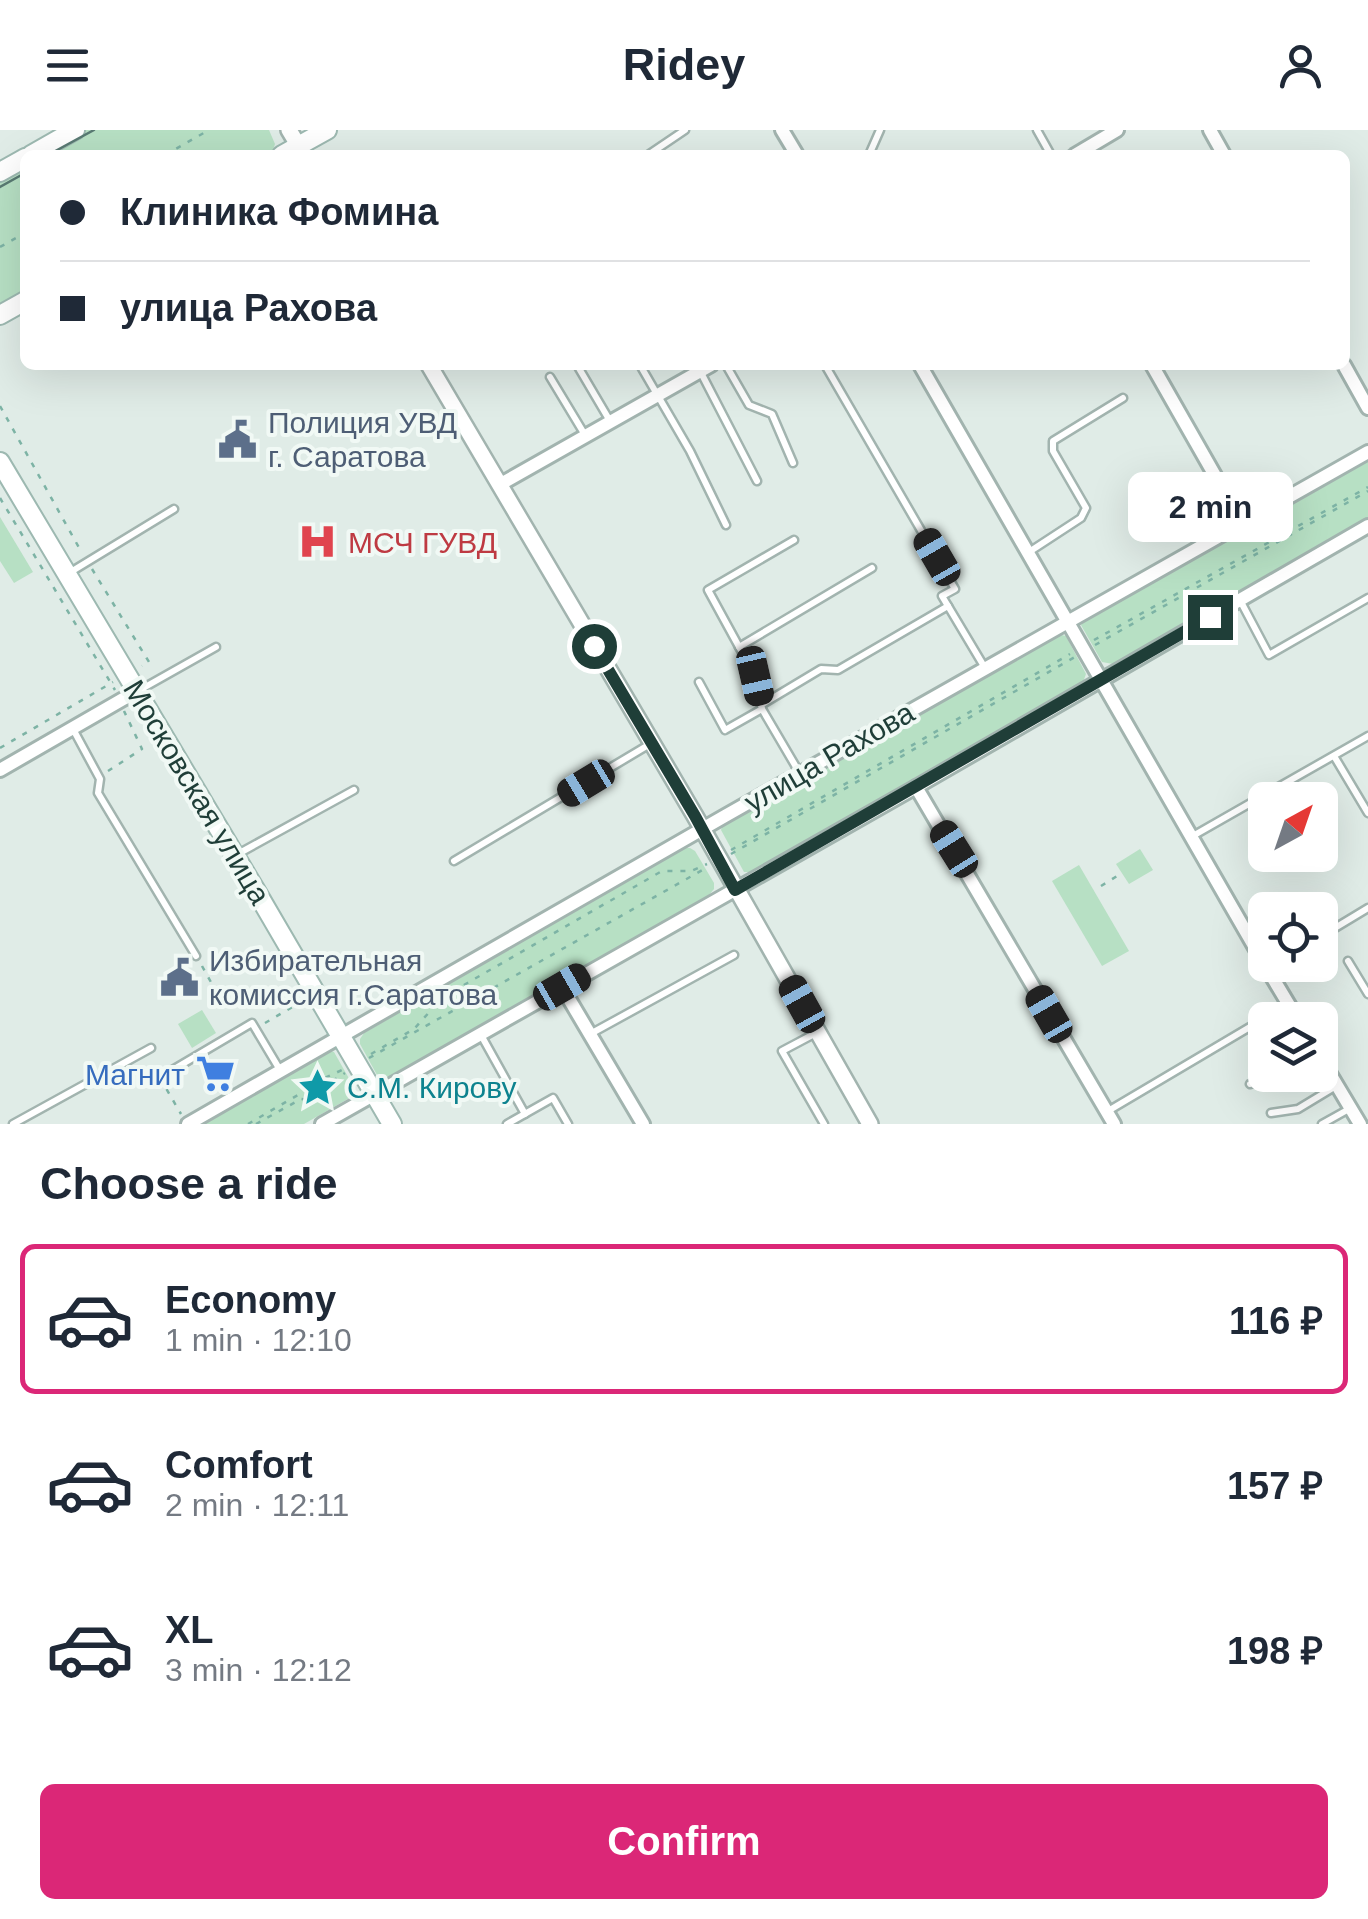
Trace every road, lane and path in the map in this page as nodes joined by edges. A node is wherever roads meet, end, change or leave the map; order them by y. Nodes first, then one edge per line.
1 (75, 130) edge
2 (209, 130) edge
3 (327, 130) edge
4 (685, 130) edge
5 (1116, 130) edge
6 (294, 146) edge
7 (40, 150) edge
8 (173, 150) edge
9 (655, 150) edge
10 (1083, 150) edge
11 (432, 370) edge
12 (580, 370) edge
13 (643, 370) edge
14 (698, 370) edge
15 (704, 370) edge
16 (729, 370) edge
17 (828, 370) edge
18 (923, 370) edge
19 (1155, 370) edge
20 (1347, 370) edge
21 (550, 378) dead end
22 (659, 394) junction
23 (1123, 398) dead end
24 (0, 406) edge
25 (1368, 408) edge
26 (611, 422) junction
27 (586, 436) junction
28 (1368, 452) edge
29 (0, 462) edge
30 (793, 462) dead end
31 (757, 481) dead end
32 (499, 485) junction
33 (1368, 489) edge
34 (0, 498) edge
35 (174, 510) dead end
36 (1242, 523) junction
37 (726, 525) dead end
38 (1368, 526) edge
39 (794, 540) dead end
40 (1030, 552) junction
41 (87, 562) junction
42 (872, 568) dead end
43 (68, 573) junction
44 (1368, 598) edge
45 (1240, 600) junction
46 (949, 606) junction
47 (1069, 621) junction
48 (216, 647) dead end
49 (740, 647) junction
50 (1084, 648) junction
51 (984, 668) junction
52 (120, 678) junction
53 (1101, 681) junction
54 (699, 682) dead end
55 (137, 692) junction
56 (120, 702) junction
57 (762, 707) junction
58 (72, 728) junction
59 (1368, 736) edge
60 (651, 744) junction
61 (0, 748) edge
62 (1334, 756) junction
63 (0, 770) edge
64 (800, 774) junction
65 (100, 779) junction
66 (916, 787) junction
67 (354, 790) dead end
68 (1368, 813) edge
69 (702, 829) junction
70 (1190, 837) junction
71 (235, 856) junction
72 (718, 860) junction
73 (454, 861) dead end
74 (1122, 873) dead end
75 (1100, 886) dead end
76 (735, 890) junction
77 (1368, 908) edge
78 (1338, 926) edge
79 (1248, 933) edge
80 (734, 955) dead end
81 (196, 956) joint
82 (1348, 961) dead end
83 (212, 984) dead end
84 (562, 987) junction
85 (1368, 994) edge
86 (294, 1006) dead end
87 (256, 1028) junction
88 (1248, 1029) edge
89 (817, 1032) junction
90 (480, 1034) junction
91 (591, 1034) junction
92 (340, 1036) junction
93 (151, 1048) dead end
94 (356, 1064) junction
95 (280, 1070) junction
96 (169, 1072) joint
97 (1338, 1087) edge
98 (1326, 1092) edge
99 (374, 1094) junction
100 (1350, 1108) junction
101 (1271, 1113) dead end
102 (524, 1114) junction
103 (1110, 1118) edge
104 (14, 1124) edge
105 (187, 1124) edge
106 (248, 1124) edge
107 (256, 1124) edge
108 (322, 1124) edge
109 (392, 1124) edge
110 (507, 1124) edge
111 (568, 1124) edge
112 (643, 1124) edge
113 (824, 1124) edge
114 (870, 1124) edge
115 (1322, 1124) edge
116 (1360, 1124) edge

1 - 7 main road
2 - 8 path
3 - 6 main road
4 - 9 lane
5 - 10 street
11 - 32 street
12 - 26 lane
13 - 22 lane
14 - 22 street
15 - 31 lane
16 - 30 lane
17 - 46 lane
18 - 40 street
19 - 36 street
20 - 25 street
21 - 27 lane
22 - 26 street
22 - 37 lane
23 - 40 lane
24 - 41 path
26 - 27 street
27 - 32 street
28 - 36 street, улица Рахова
29 - 43 main road, Московская улица
32 - 60 street
33 - 50 path
34 - 52 path
35 - 41 lane
36 - 47 street, улица Рахова
38 - 45 street
39 - 49 lane
40 - 47 street
41 - 43 lane
41 - 52 path
42 - 49 lane
43 - 52 main road, Московская улица
44 - 45 lane
45 - 53 street
46 - 51 lane
46 - 57 lane
47 - 50 street
47 - 51 street, улица Рахова
48 - 55 lane
49 - 57 lane
50 - 53 street
50 - 72 path
51 - 64 street, улица Рахова
52 - 55 main road, Московская улица
52 - 56 path
52 - 61 path
53 - 66 street
53 - 70 street
54 - 57 lane
55 - 56 street
55 - 71 main road, Московская улица
56 - 58 street
56 - 65 path
57 - 64 lane
58 - 63 street
58 - 65 lane
59 - 62 lane
60 - 69 street
60 - 73 lane
62 - 68 lane
62 - 70 lane
64 - 69 street, улица Рахова
65 - 81 lane
66 - 76 street
66 - 103 street
67 - 71 lane
69 - 72 street
69 - 92 street, улица Рахова
70 - 79 street
71 - 92 main road, Московская улица
72 - 76 street
72 - 94 path
72 - 94 path
74 - 75 path
76 - 84 street
76 - 89 street
77 - 78 lane
80 - 91 lane
81 - 83 path
82 - 85 lane
84 - 90 street
84 - 91 street
86 - 87 path
87 - 95 lane
87 - 96 lane
88 - 103 lane
89 - 113 lane
89 - 114 street
90 - 99 street
90 - 102 lane
91 - 112 street
92 - 94 main road, Московская улица
92 - 95 street, улица Рахова
93 - 104 lane
94 - 99 main road, Московская улица
94 - 106 path
94 - 107 path
95 - 105 street, улица Рахова
96 - 105 path
97 - 100 street
98 - 101 lane
99 - 108 street
99 - 109 main road, Московская улица
100 - 115 lane
100 - 116 street
102 - 110 lane
102 - 111 lane

